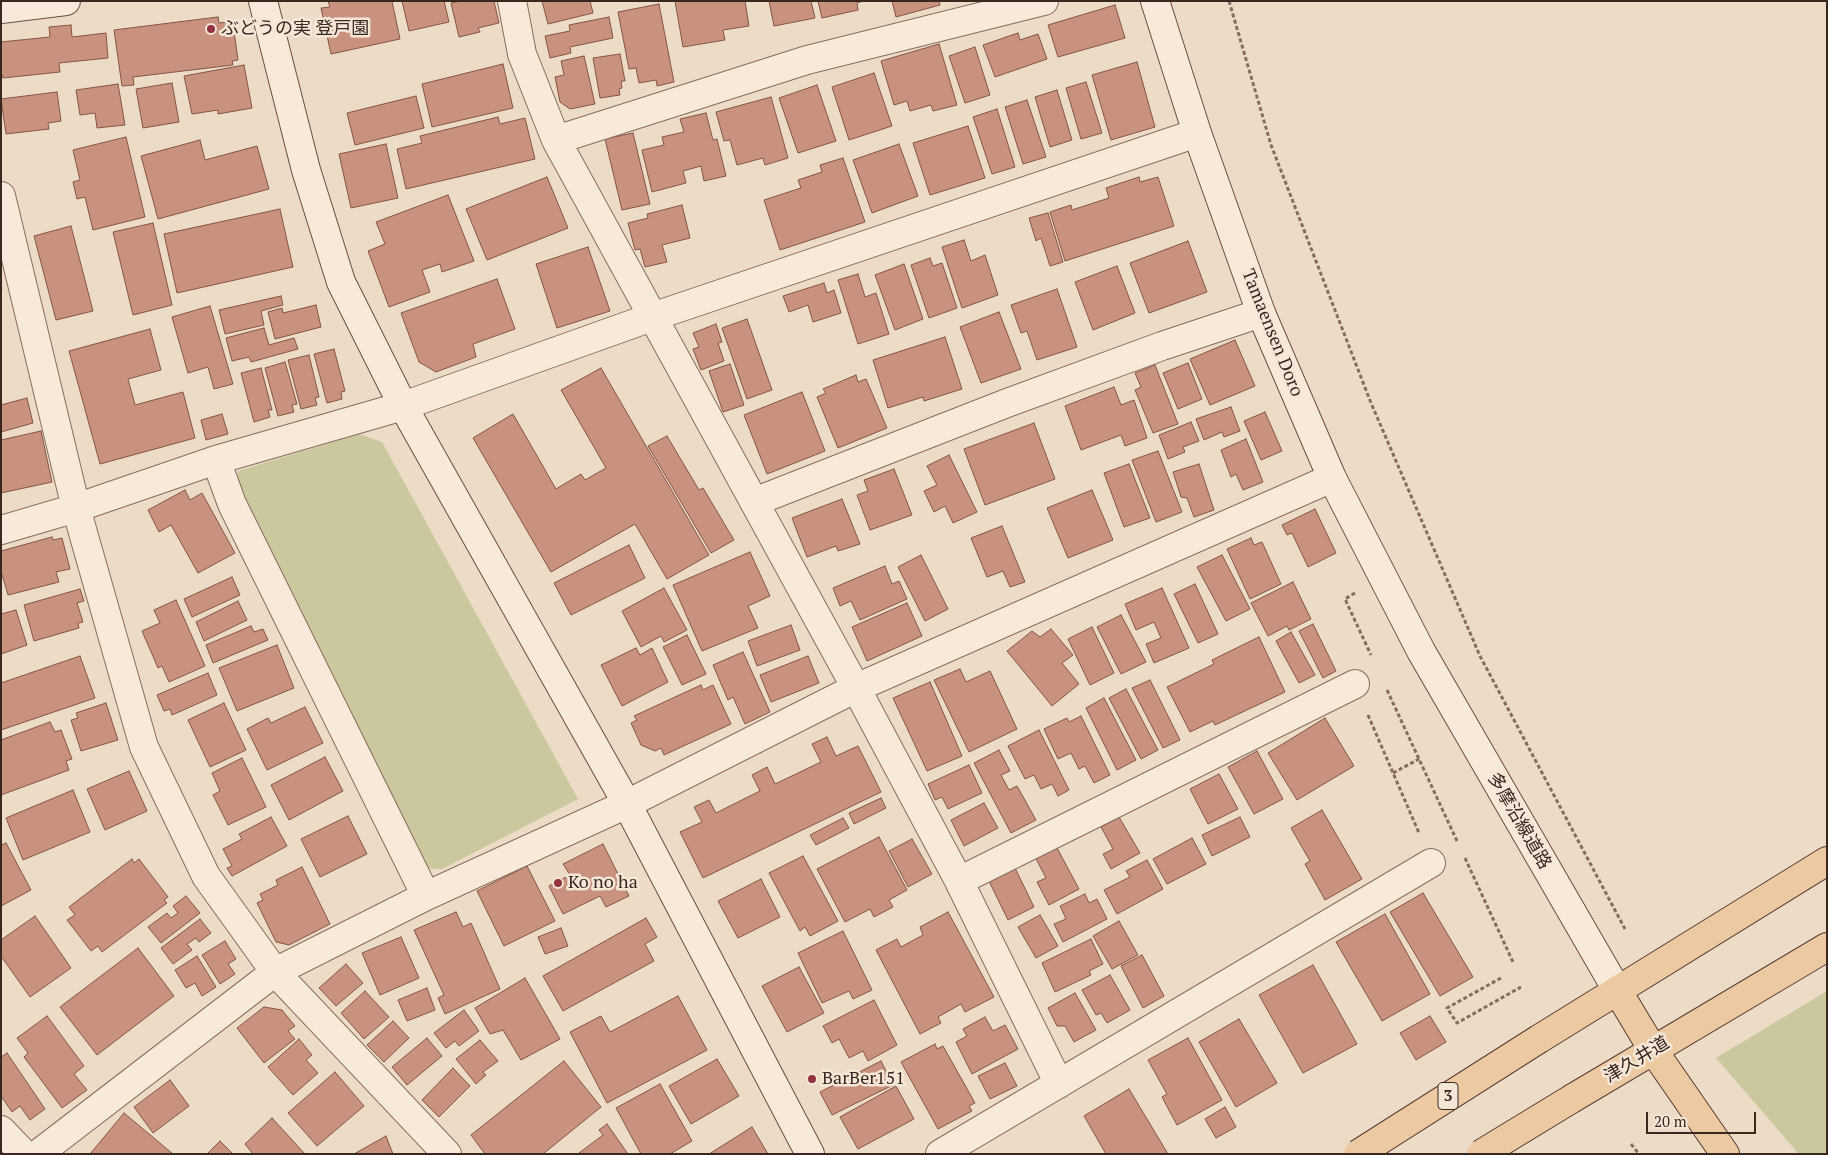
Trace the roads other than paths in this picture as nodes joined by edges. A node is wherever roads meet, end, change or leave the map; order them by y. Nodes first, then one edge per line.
1 (66, 1) edge
2 (263, 1) edge
3 (512, 1) edge
4 (1044, 1) edge
5 (1156, 1) edge
6 (1, 9) edge
7 (1197, 133) junction
8 (556, 140) junction
9 (1, 196) edge
10 (1261, 313) junction
11 (652, 317) junction
12 (403, 406) junction
13 (216, 460) junction
14 (1332, 478) junction
15 (754, 502) junction
16 (76, 508) junction
17 (1, 530) edge
18 (1383, 576) joint
19 (1356, 684) road end
20 (856, 688) junction
21 (627, 804) junction
22 (1827, 861) edge
23 (1431, 863) road end
24 (959, 881) junction
25 (426, 896) junction
26 (1827, 947) edge
27 (275, 972) junction
28 (1617, 990) junction
29 (1653, 1050) junction
30 (1059, 1084) junction
31 (1, 1130) edge
32 (24, 1154) edge
33 (38, 1154) edge
34 (448, 1154) edge
35 (810, 1154) edge
36 (940, 1154) edge
37 (1358, 1154) edge
38 (1481, 1154) edge
39 (1725, 1154) edge

1 - 6 street
2 - 12 street
3 - 8 street
4 - 8 street
5 - 7 street, Tamaensen Doro
7 - 10 street, Tamaensen Doro
7 - 11 street
8 - 11 street
9 - 16 street
10 - 14 street, Tamaensen Doro
10 - 15 street
11 - 12 street
11 - 15 street
12 - 13 street
12 - 21 street
13 - 16 street
13 - 25 street
14 - 18 street, Tamaensen Doro
14 - 20 street
15 - 20 street
16 - 17 street
16 - 27 street
18 - 28 street, 多摩沿線道路
19 - 24 street
20 - 21 street
20 - 24 street
21 - 25 street
21 - 35 street
22 - 28 main road, 3
23 - 30 street
24 - 30 street
25 - 27 street
26 - 29 main road, 津久井道
27 - 33 street
27 - 34 street
28 - 29 main road
28 - 37 main road, 3, bridge
29 - 38 main road, 津久井道, bridge
29 - 39 main road
30 - 36 street
31 - 32 street

